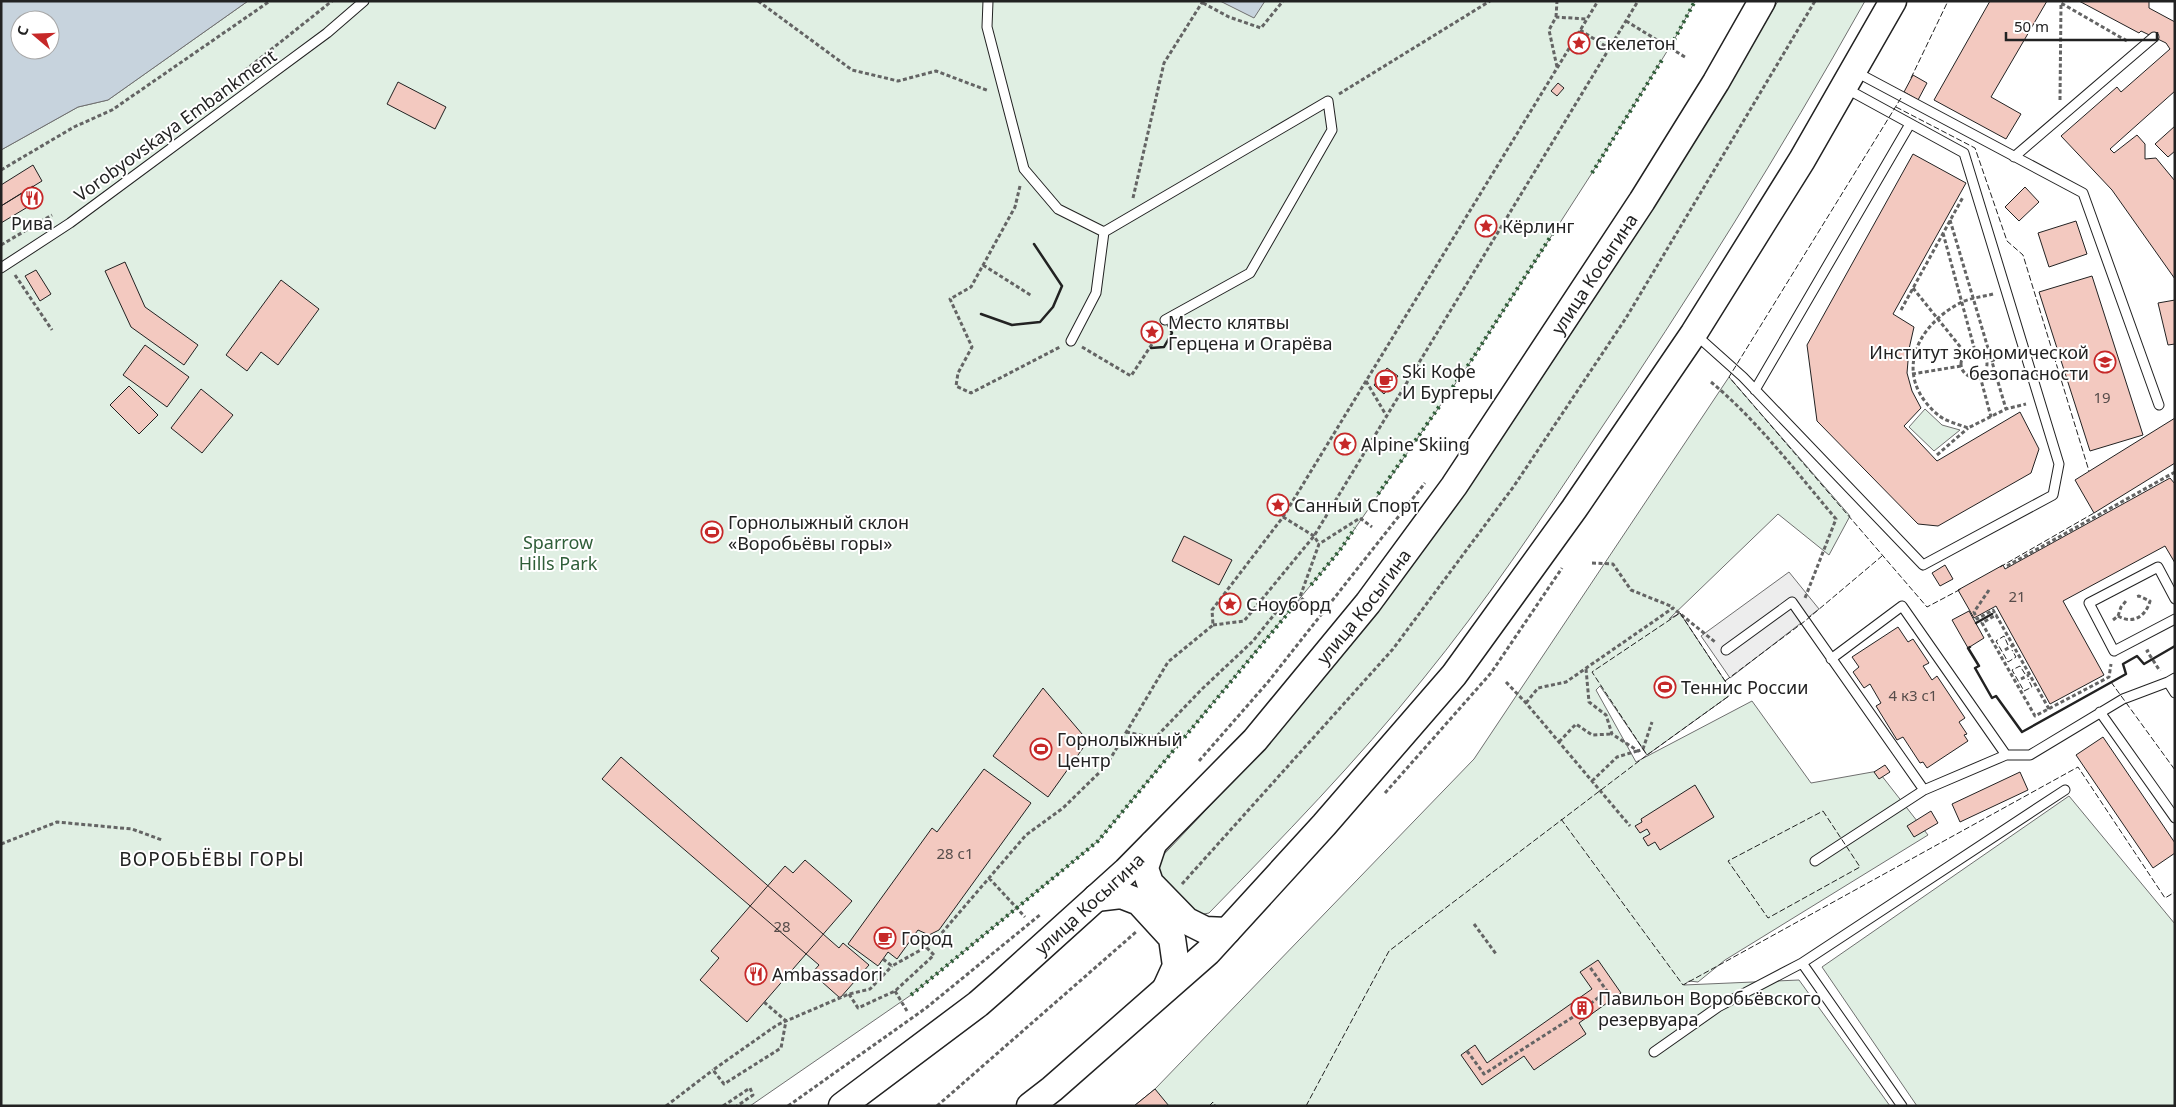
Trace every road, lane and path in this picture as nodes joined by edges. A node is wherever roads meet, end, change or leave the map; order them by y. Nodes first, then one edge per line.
1 (270, 1) edge
2 (332, 1) edge
3 (364, 1) edge
4 (758, 1) edge
5 (988, 1) edge
6 (1283, 1) edge
7 (1490, 1) edge
8 (1557, 1) edge
9 (1638, 1) edge
10 (1762, 1) edge
11 (1815, 1) edge
12 (1893, 1) edge
13 (1203, 2) edge
14 (1596, 2) edge
15 (1556, 18) junction
16 (1587, 19) junction
17 (1626, 21) junction
18 (1580, 30) junction
19 (2154, 37) dead end
20 (2141, 48) junction
21 (1610, 49) junction
22 (1685, 57) dead end
23 (1557, 67) junction
24 (1849, 79) junction
25 (1006, 97) junction
26 (1328, 101) junction
27 (193, 112) dead end
28 (2059, 118) junction
29 (1910, 124) junction
30 (2014, 157) junction
31 (1024, 169) junction
32 (1, 170) edge
33 (1972, 181) junction
34 (60, 211) dead end
35 (1128, 218) junction
36 (1950, 220) junction
37 (1104, 232) junction
38 (1943, 233) junction
39 (1, 245) edge
40 (983, 265) junction
41 (5, 266) edge
42 (1913, 288) junction
43 (2005, 290) junction
44 (1032, 296) dead end
45 (1974, 299) junction
46 (1961, 302) junction
47 (1901, 310) dead end
48 (1937, 318) junction
49 (1165, 320) dead end
50 (52, 330) dead end
51 (1694, 333) junction
52 (1071, 341) junction
53 (1150, 347) dead end
54 (1975, 351) junction
55 (1966, 354) junction
56 (2001, 357) dead end
57 (1992, 360) junction
58 (1987, 362) junction
59 (1961, 366) junction
60 (1912, 374) junction
61 (1980, 376) junction
62 (1366, 381) junction
63 (1711, 382) dead end
64 (1755, 390) junction
65 (2039, 400) junction
66 (2159, 405) dead end
67 (2006, 409) junction
68 (1386, 415) junction
69 (1991, 417) junction
70 (1968, 428) junction
71 (1937, 455) dead end
72 (2175, 472) edge
73 (1430, 477) dead end
74 (1283, 517) junction
75 (1372, 527) dead end
76 (1314, 536) junction
77 (1319, 544) junction
78 (1592, 562) dead end
79 (2007, 566) dead end
80 (1989, 590) dead end
81 (2134, 597) dead end
82 (2128, 599) dead end
83 (2155, 599) dead end
84 (2175, 599) edge
85 (1304, 600) junction
86 (2150, 601) junction
87 (1308, 605) dead end
88 (1673, 608) junction
89 (1799, 613) junction
90 (1996, 615) junction
91 (2175, 619) edge
92 (1213, 626) junction
93 (2013, 645) junction
94 (1726, 650) joint
95 (2005, 650) dead end
96 (2114, 651) junction
97 (2147, 651) dead end
98 (1831, 659) junction
99 (1586, 669) junction
100 (2029, 675) junction
101 (2021, 679) dead end
102 (2172, 680) edge
103 (1506, 682) dead end
104 (2175, 693) edge
105 (1526, 703) junction
106 (2049, 709) junction
107 (2100, 712) junction
108 (1652, 722) dead end
109 (1126, 732) junction
110 (1612, 734) junction
111 (1559, 742) junction
112 (1638, 751) junction
113 (2006, 754) junction
114 (1197, 763) dead end
115 (1592, 781) junction
116 (1924, 790) junction
117 (2065, 790) dead end
118 (2175, 818) edge
119 (1630, 826) dead end
120 (162, 840) dead end
121 (1, 844) edge
122 (1153, 844) junction
123 (1815, 861) dead end
124 (988, 878) junction
125 (1096, 898) junction
126 (1160, 909) junction
127 (1042, 914) dead end
128 (1025, 917) dead end
129 (1474, 924) dead end
130 (1227, 931) junction
131 (926, 947) junction
132 (1496, 954) dead end
133 (883, 959) dead end
134 (1802, 963) junction
135 (892, 966) junction
136 (1589, 966) dead end
137 (1166, 989) junction
138 (895, 991) junction
139 (849, 994) junction
140 (764, 1002) dead end
141 (907, 1011) dead end
142 (786, 1022) junction
143 (1467, 1051) dead end
144 (1654, 1052) dead end
145 (713, 1070) junction
146 (666, 1106) edge
147 (723, 1106) edge
148 (737, 1106) edge
149 (788, 1106) edge
150 (842, 1106) edge
151 (937, 1106) edge
152 (1030, 1106) edge
153 (1902, 1106) edge

1 - 32 path
2 - 27 path
3 - 41 lane, Vorobyovskaya Embankment
4 - 25 path
5 - 25 lane
6 - 13 path
7 - 26 path
8 - 15 path
9 - 17 path
10 - 122 main road, улица Косыгина
11 - 126 path
12 - 24 main road
13 - 35 path
14 - 16 path
15 - 16 path
15 - 23 path
16 - 18 path
17 - 21 path
17 - 22 path
18 - 21 path
18 - 23 path
19 - 20 lane
20 - 28 lane
20 - 28 path
21 - 68 path
23 - 62 path
24 - 29 lane
24 - 30 lane
24 - 51 main road
25 - 31 lane
26 - 35 lane
26 - 49 lane
28 - 30 lane
29 - 33 lane
29 - 64 lane
30 - 66 lane
31 - 37 lane
31 - 40 path
33 - 36 path
33 - 43 lane
34 - 39 path
35 - 37 lane
36 - 38 path
36 - 45 path
37 - 52 lane
38 - 42 path
38 - 46 path
40 - 44 path
40 - 52 path
41 - 50 path
42 - 47 path
42 - 48 path
43 - 45 path
43 - 65 lane
45 - 46 path
45 - 57 path
46 - 48 path
46 - 54 path
48 - 55 path
48 - 60 path
51 - 64 lane
51 - 130 main road
52 - 53 path
54 - 55 path
54 - 58 path
55 - 59 path
56 - 57 path
57 - 58 path
57 - 67 path
58 - 61 path
59 - 60 path
59 - 61 path
60 - 70 path
61 - 69 path
62 - 68 path
62 - 74 path
63 - 89 path
64 - 65 lane
65 - 67 path
67 - 69 path
68 - 76 path
69 - 70 path
70 - 71 path
72 - 79 path
73 - 114 path
74 - 76 path
74 - 92 path
75 - 77 path
76 - 77 path
76 - 92 path
77 - 85 path
78 - 88 path
80 - 90 path
81 - 86 path
82 - 86 path
83 - 86 path
84 - 96 lane
85 - 87 path
85 - 109 path
88 - 94 path
88 - 99 path
89 - 94 lane
89 - 98 lane
90 - 93 path
90 - 106 path
91 - 96 lane
92 - 109 path
93 - 95 path
93 - 100 path
96 - 106 path
97 - 102 path
98 - 113 lane
98 - 116 lane
99 - 105 path
99 - 110 path
100 - 101 path
100 - 106 path
102 - 104 lane
102 - 107 lane
103 - 105 path
105 - 111 path
107 - 113 lane
107 - 118 lane
108 - 112 path
109 - 124 path
110 - 111 path
110 - 112 path
111 - 115 path
112 - 115 path
113 - 116 lane
115 - 119 path
116 - 123 lane
117 - 134 lane
120 - 121 path
122 - 125 main road, улица Косыгина
122 - 126 main road
124 - 128 path
124 - 131 path
125 - 126 main road
125 - 150 main road, улица Косыгина
126 - 130 main road
126 - 137 main road
126 - 151 path
127 - 149 path
129 - 132 path
130 - 137 main road
131 - 135 path
131 - 138 path
133 - 135 path
134 - 144 lane
134 - 153 lane
135 - 139 path
136 - 143 path
137 - 152 main road
138 - 139 path
138 - 141 path
139 - 142 path
140 - 142 path
142 - 145 path
142 - 145 path
145 - 146 path
147 - 148 path

